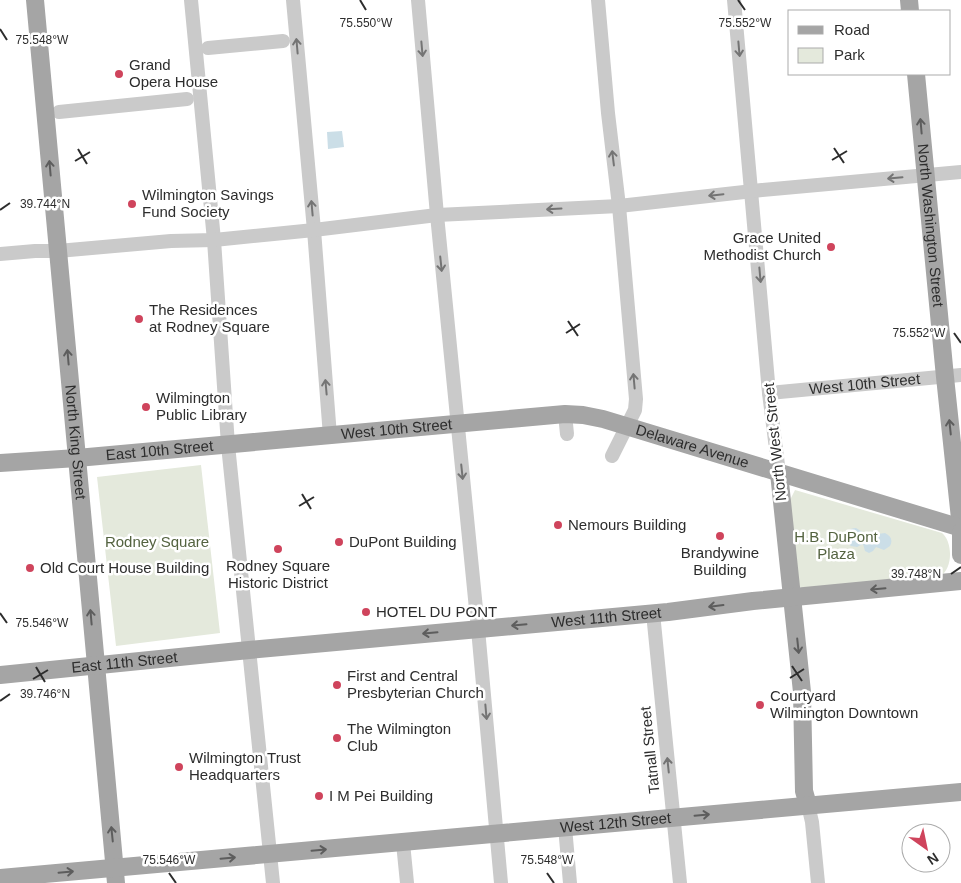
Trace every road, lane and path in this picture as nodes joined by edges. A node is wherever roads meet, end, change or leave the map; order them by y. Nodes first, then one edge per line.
1 (35, 0) edge
2 (191, 0) edge
3 (293, 0) edge
4 (418, 0) edge
5 (598, 0) edge
6 (734, 0) edge
7 (283, 41) dead end
8 (208, 48) dead end
9 (916, 75) edge
10 (188, 100) dead end
11 (59, 112) dead end
12 (961, 172) edge
13 (926, 175) junction
14 (752, 191) junction
15 (619, 206) junction
16 (436, 215) junction
17 (314, 230) junction
18 (214, 240) junction
19 (58, 252) junction
20 (0, 254) edge
21 (953, 376) edge
22 (770, 392) junction
23 (565, 414) junction
24 (457, 424) junction
25 (627, 427) junction
26 (567, 434) dead end
27 (330, 436) junction
28 (228, 445) junction
29 (612, 456) dead end
30 (77, 458) junction
31 (0, 464) edge
32 (779, 473) junction
33 (961, 528) edge
34 (961, 532) edge
35 (961, 556) edge
36 (961, 581) edge
37 (792, 598) junction
38 (653, 613) junction
39 (478, 629) junction
40 (250, 650) junction
41 (96, 665) junction
42 (0, 675) edge
43 (961, 792) edge
44 (808, 805) junction
45 (674, 818) junction
46 (565, 827) junction
47 (497, 833) junction
48 (403, 842) junction
49 (270, 854) junction
50 (116, 875) edge
51 (0, 878) edge
52 (273, 883) edge
53 (408, 883) edge
54 (501, 883) edge
55 (570, 883) edge
56 (680, 883) edge
57 (818, 883) edge

19 -> 1 main road, North King Street
2 - 18 street
17 -> 3 street
4 -> 16 street
15 -> 5 street
6 -> 14 street, North West Street
7 - 8 street
13 -> 9 main road, North Washington Street
10 - 11 street
12 - 13 street
13 -> 14 street
13 - 21 main road, North Washington Street
14 -> 15 street
14 -> 22 street, North West Street
15 -> 16 street
25 -> 15 street
16 - 17 street
16 -> 24 street
17 - 18 street
27 -> 17 street
18 - 19 street
18 - 28 street
19 - 20 street
30 -> 19 main road, North King Street
21 - 22 street, West 10th Street
33 -> 21 main road, North Washington Street
22 - 32 street, North West Street
23 - 24 main road, West 10th Street
23 - 25 main road, Delaware Avenue
23 - 26 street
24 - 27 main road, West 10th Street
24 -> 39 street
25 - 29 street
25 - 32 main road, Delaware Avenue
27 - 28 main road, West 10th Street
28 - 30 main road, East 10th Street
28 - 40 street
30 - 31 main road, East 10th Street
41 -> 30 main road, North King Street
32 - 33 main road, Delaware Avenue
32 - 37 main road, North West Street
34 - 35 main road
36 -> 37 main road, West 11th Street
37 -> 38 main road, West 11th Street
37 -> 44 main road, North West Street
38 -> 39 main road, West 11th Street
45 -> 38 street, Tatnall Street
39 -> 40 main road, West 11th Street
39 -> 47 street
40 - 41 main road, East 11th Street
40 - 49 street
41 - 42 main road, East 11th Street
50 -> 41 main road, North King Street
43 - 44 main road, West 12th Street
45 -> 44 main road, West 12th Street
44 - 57 street, North West Street
45 - 46 main road, West 12th Street
45 - 56 street, Tatnall Street
46 - 47 main road, West 12th Street
46 - 55 street
47 - 48 main road, West 12th Street
47 - 54 street
49 -> 48 main road, West 12th Street
48 - 53 street
50 -> 49 main road, West 12th Street
49 - 52 street
51 -> 50 main road, West 12th Street

